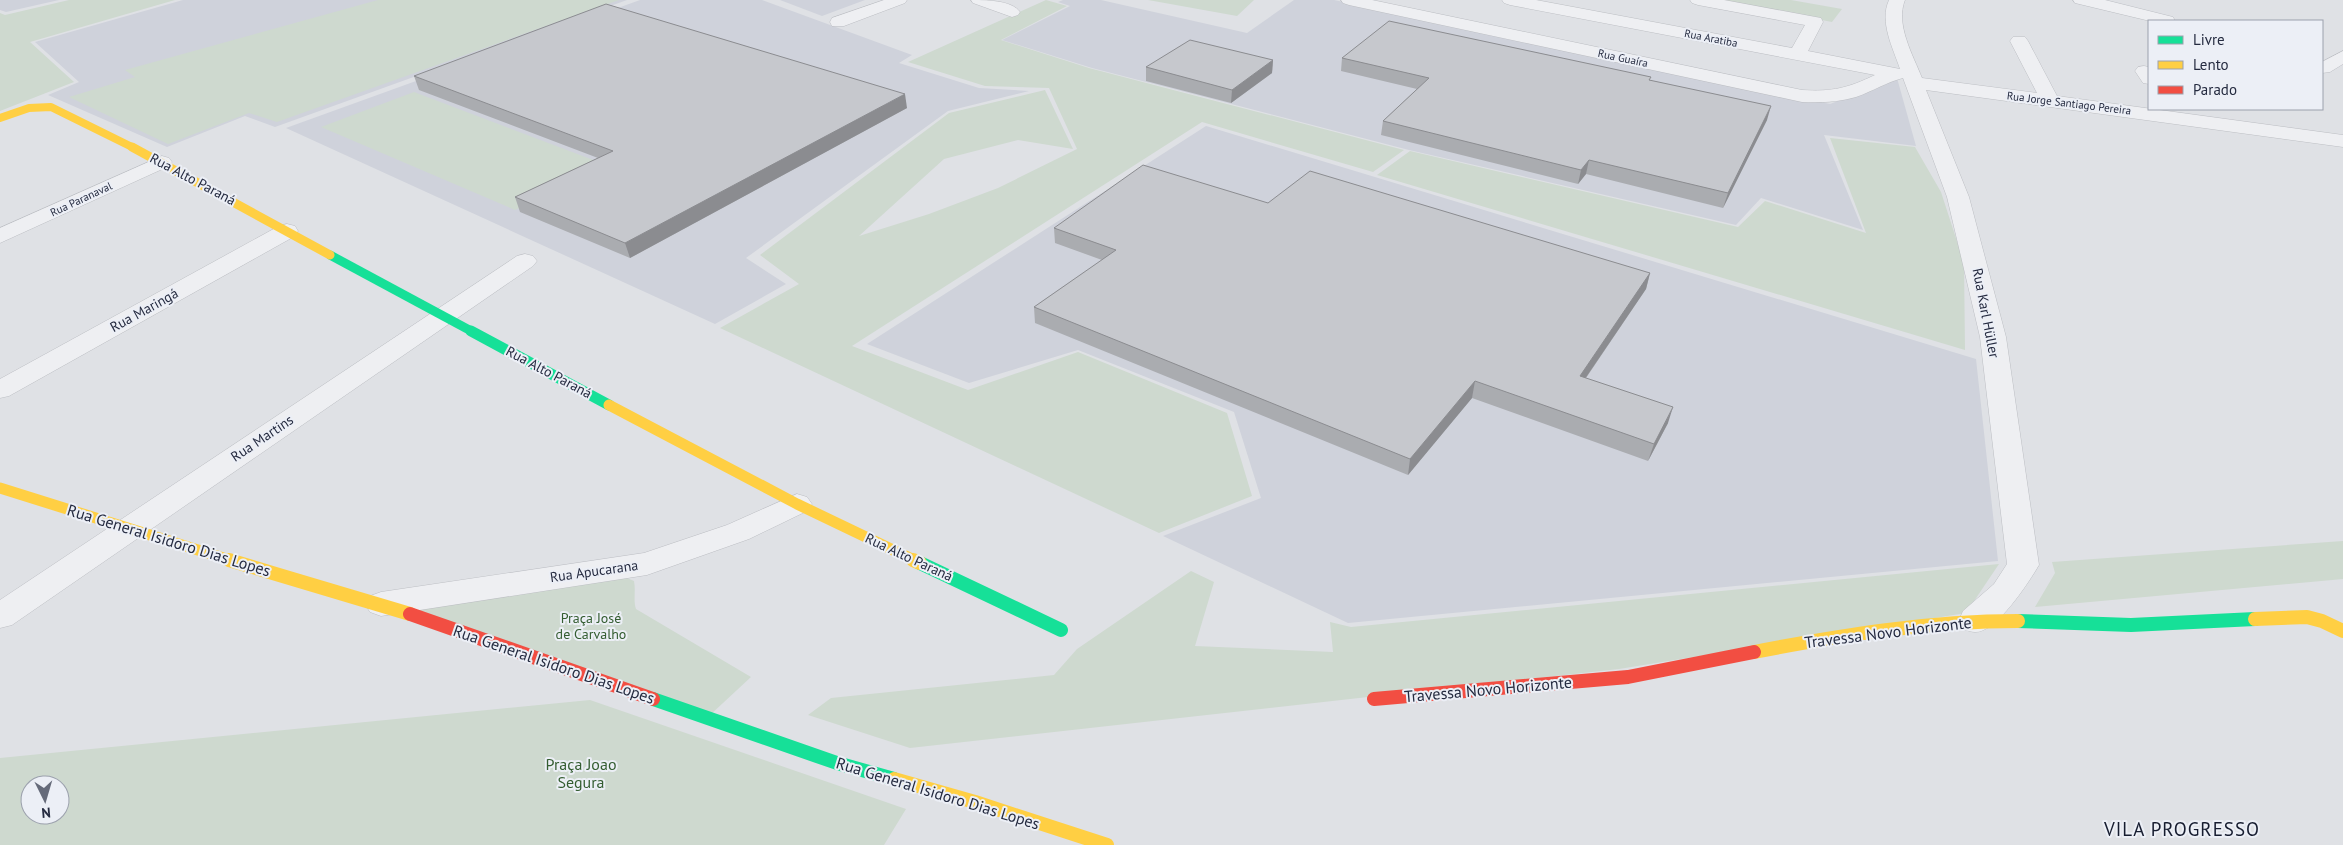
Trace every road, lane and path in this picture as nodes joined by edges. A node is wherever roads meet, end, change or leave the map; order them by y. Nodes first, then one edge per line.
1 (899, 0) edge
2 (979, 0) edge
3 (1349, 0) edge
4 (1510, 0) edge
5 (1698, 0) edge
6 (1897, 0) edge
7 (2080, 0) edge
8 (2151, 0) edge
9 (2130, 10) junction
10 (1012, 12) dead end
11 (2164, 20) edge
12 (838, 22) dead end
13 (2019, 41) dead end
14 (1797, 55) junction
15 (2343, 56) edge
16 (2323, 67) edge
17 (2343, 74) edge
18 (1906, 77) junction
19 (2050, 100) junction
20 (2148, 110) edge
21 (2148, 110) edge
22 (2168, 112) edge
23 (0, 118) edge
24 (2343, 142) edge
25 (162, 162) junction
26 (287, 231) junction
27 (0, 236) edge
28 (525, 261) dead end
29 (442, 317) junction
30 (0, 390) edge
31 (0, 488) edge
32 (797, 504) junction
33 (127, 529) junction
34 (381, 604) junction
35 (0, 616) edge
36 (1975, 620) junction
37 (1061, 630) dead end
38 (2343, 631) edge
39 (1374, 699) dead end
40 (1108, 845) edge

1 - 12 street
2 - 10 street
3 - 18 street, Rua Guaíra
4 - 14 street, Rua Aratiba
5 - 14 street
6 - 18 street, Rua Karl Hüller
7 - 9 street
8 - 9 street
9 - 11 street
13 - 19 street
14 - 18 street, Rua Aratiba
15 - 16 street
16 - 17 street
18 - 19 street, Rua Jorge Santiago Pereira
18 - 36 street, Rua Karl Hüller
19 - 20 street, Rua Jorge Santiago Pereira
21 - 22 street, Rua Jorge Santiago Pereira
22 - 24 street, Rua Jorge Santiago Pereira
23 - 25 street, Rua Alto Paraná
25 - 26 street, Rua Alto Paraná
25 - 27 street, Rua Paranaval
26 - 29 street, Rua Alto Paraná
26 - 30 street, Rua Maringá
28 - 29 street, Rua Martins
29 - 32 street, Rua Alto Paraná
29 - 33 street, Rua Martins
31 - 33 street, Rua General Isidoro Dias Lopes
32 - 34 street, Rua Apucarana
32 - 37 street, Rua Alto Paraná
33 - 34 street, Rua General Isidoro Dias Lopes
33 - 35 street, Rua Martins
34 - 40 street, Rua General Isidoro Dias Lopes
36 - 38 street, Travessa Novo Horizonte
36 - 39 street, Travessa Novo Horizonte

